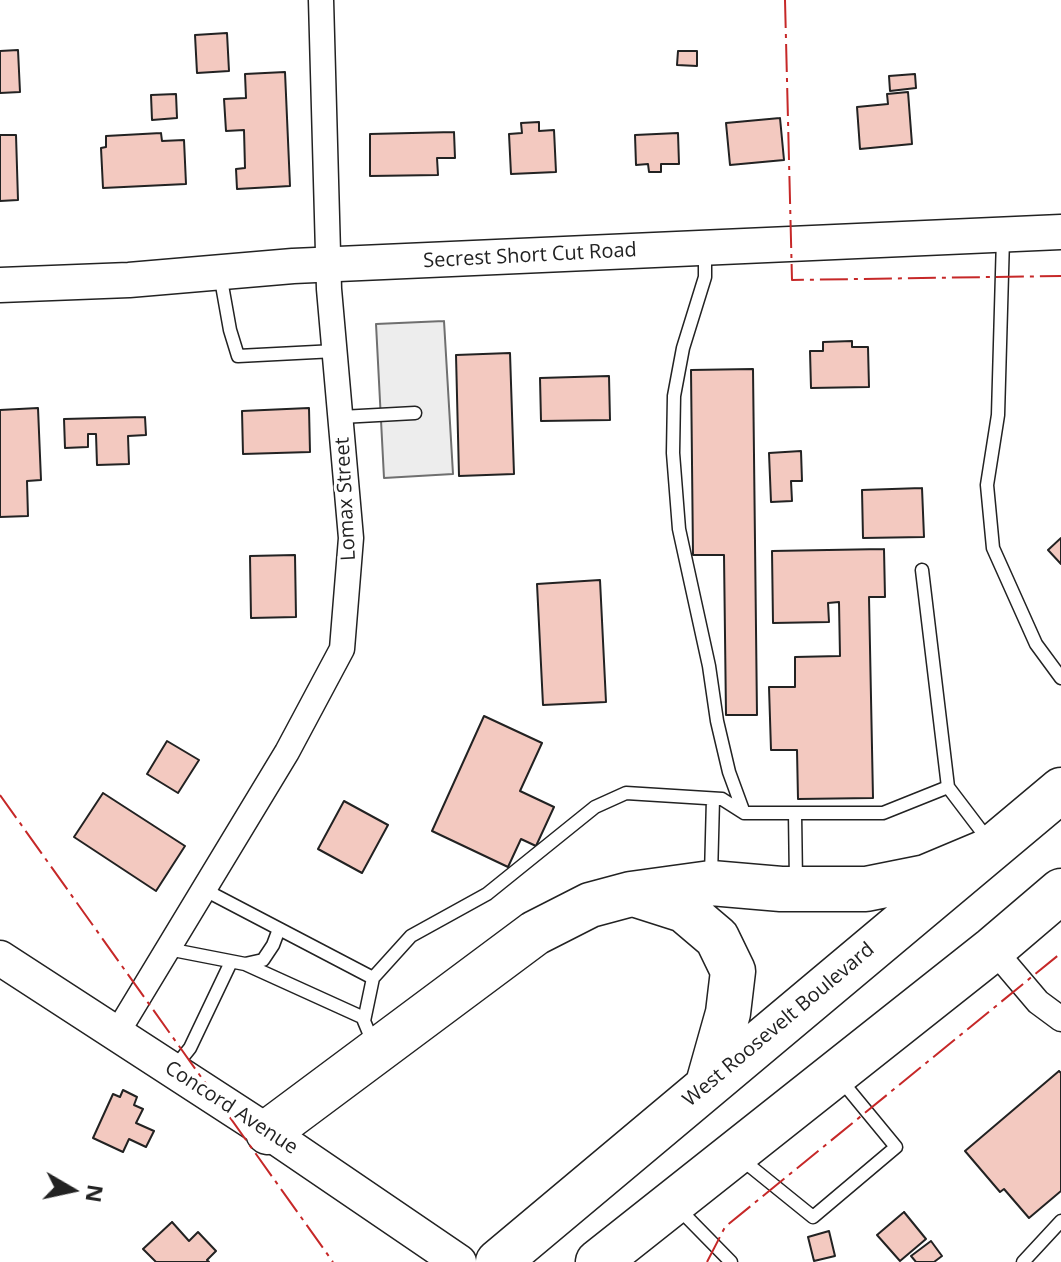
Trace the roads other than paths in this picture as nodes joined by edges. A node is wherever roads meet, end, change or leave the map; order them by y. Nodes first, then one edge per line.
1 (321, 0) edge
2 (1061, 232) edge
3 (1003, 235) junction
4 (705, 248) junction
5 (329, 265) junction
6 (219, 273) junction
7 (0, 285) edge
8 (335, 351) junction
9 (415, 413) dead end
10 (341, 417) junction
11 (922, 570) dead end
12 (1061, 678) edge
13 (948, 787) junction
14 (1061, 790) edge
15 (713, 799) junction
16 (744, 813) junction
17 (795, 813) junction
18 (990, 849) junction
19 (203, 889) junction
20 (789, 889) junction
21 (1060, 893) edge
22 (698, 896) junction
23 (279, 929) junction
24 (166, 948) junction
25 (993, 949) junction
26 (0, 958) edge
27 (238, 963) junction
28 (373, 978) junction
29 (1061, 1019) edge
30 (117, 1033) junction
31 (370, 1035) junction
32 (174, 1070) junction
33 (836, 1074) junction
34 (708, 1084) junction
35 (268, 1132) junction
36 (735, 1154) junction
37 (673, 1202) junction
38 (1061, 1221) edge
39 (459, 1262) edge
40 (498, 1262) edge
41 (598, 1262) edge
42 (731, 1262) edge
43 (1023, 1262) edge

1 - 5 street, Lomax Street
2 - 3 street, Secrest Short Cut Road
3 - 4 street, Secrest Short Cut Road
3 - 12 lane
4 - 5 street, Secrest Short Cut Road
4 - 16 lane
5 - 6 street, Secrest Short Cut Road
5 - 8 street, Lomax Street
6 - 7 street, Secrest Short Cut Road
6 - 8 lane
8 - 10 street, Lomax Street
9 - 10 lane
10 - 19 street, Lomax Street
11 - 13 lane
13 - 17 lane
13 - 18 lane
14 - 18 highway, West Roosevelt Boulevard
15 - 16 lane
15 - 22 lane
15 - 28 lane
16 - 17 lane
17 - 20 lane
18 - 20 highway
18 - 34 highway, West Roosevelt Boulevard
19 - 23 lane
19 - 24 street, Lomax Street
20 - 22 highway
21 - 25 highway
22 - 31 highway
22 - 34 highway
23 - 27 lane
23 - 28 lane
24 - 27 lane
24 - 30 street, Lomax Street
25 - 29 street
25 - 33 highway
26 - 30 street, Concord Avenue
27 - 31 lane
27 - 32 lane
28 - 31 lane
30 - 32 street, Concord Avenue
31 - 35 highway
32 - 35 street, Concord Avenue
33 - 36 highway
33 - 36 lane
34 - 40 highway, West Roosevelt Boulevard
35 - 39 street, Concord Avenue
36 - 37 highway
37 - 41 highway
37 - 42 lane
38 - 43 lane

